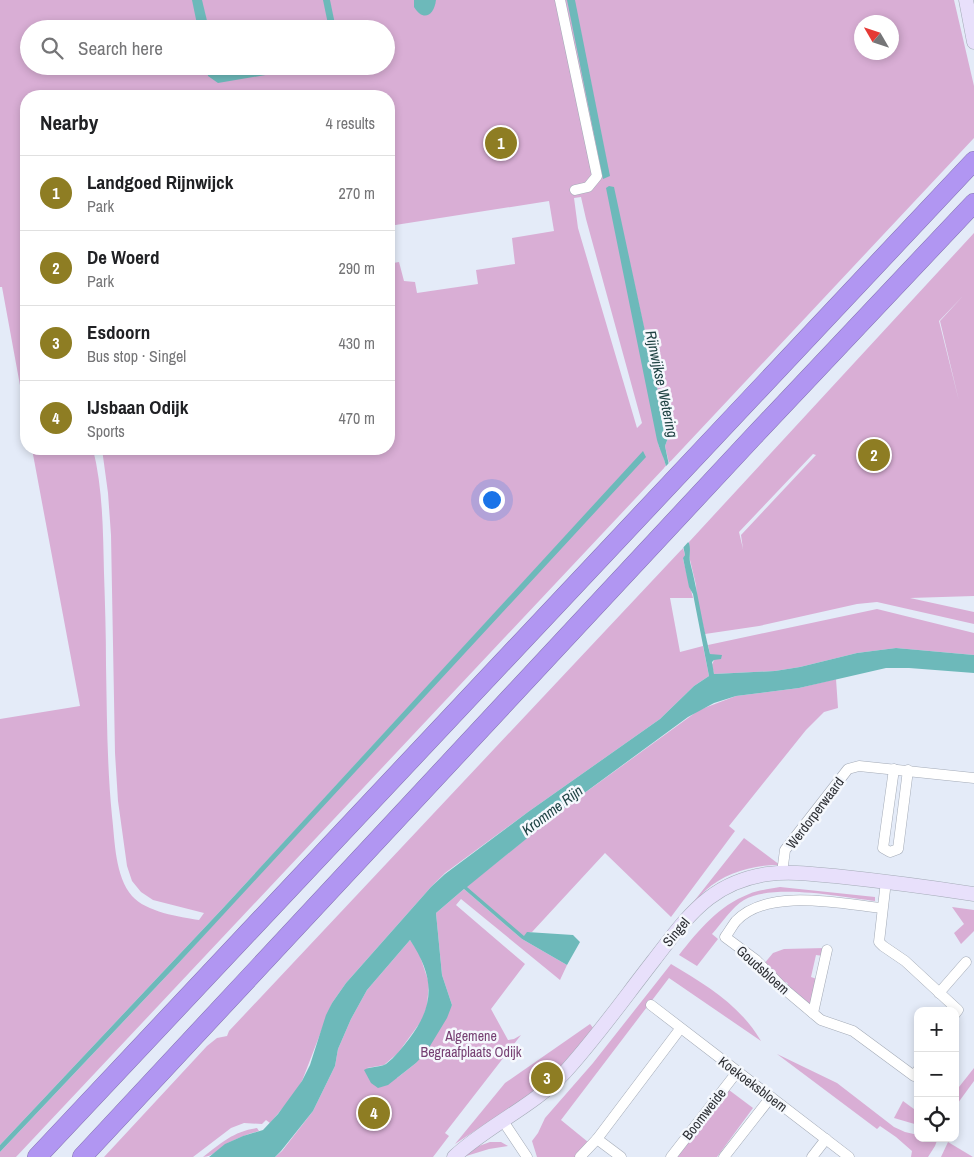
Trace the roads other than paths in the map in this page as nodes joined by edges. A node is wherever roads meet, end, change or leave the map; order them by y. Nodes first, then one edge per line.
1 (560, 0) edge
2 (966, 0) edge
3 (974, 42) edge
4 (974, 161) edge
5 (575, 190) dead end
6 (972, 206) edge
7 (894, 769) junction
8 (908, 770) junction
9 (974, 778) edge
10 (782, 873) junction
11 (885, 887) junction
12 (974, 894) edge
13 (882, 908) junction
14 (827, 950) dead end
15 (966, 962) dead end
16 (939, 993) junction
17 (651, 1006) dead end
18 (955, 1007) edge
19 (813, 1013) junction
20 (680, 1029) junction
21 (737, 1072) junction
22 (914, 1076) edge
23 (770, 1097) junction
24 (503, 1121) junction
25 (597, 1138) junction
26 (826, 1139) junction
27 (37, 1157) edge
28 (82, 1157) edge
29 (454, 1157) edge
30 (527, 1157) edge
31 (580, 1157) edge
32 (621, 1157) edge
33 (671, 1157) edge
34 (724, 1157) edge
35 (812, 1157) edge
36 (849, 1157) edge

1 - 5 street
2 - 3 street
4 - 27 highway
6 - 28 highway
7 - 8 street, Werdorperwaard
7 - 8 street
7 - 10 street, Werdorperwaard
8 - 9 street, Werdorperwaard
10 - 11 street, Singel
10 - 24 street, Singel
11 - 12 street, Singel
11 - 13 street
13 - 16 street
13 - 19 street, Goudsbloem
14 - 19 street
15 - 16 street
16 - 18 street
17 - 20 street, Koekoeksbloem
19 - 22 street, Goudsbloem
20 - 21 street, Koekoeksbloem
20 - 25 street
21 - 23 street, Koekoeksbloem
21 - 33 street, Boomweide
23 - 26 street, Koekoeksbloem
23 - 34 street
24 - 29 street, Singel
24 - 30 street
25 - 31 street
25 - 32 street
26 - 35 street
26 - 36 street, Koekoeksbloem

